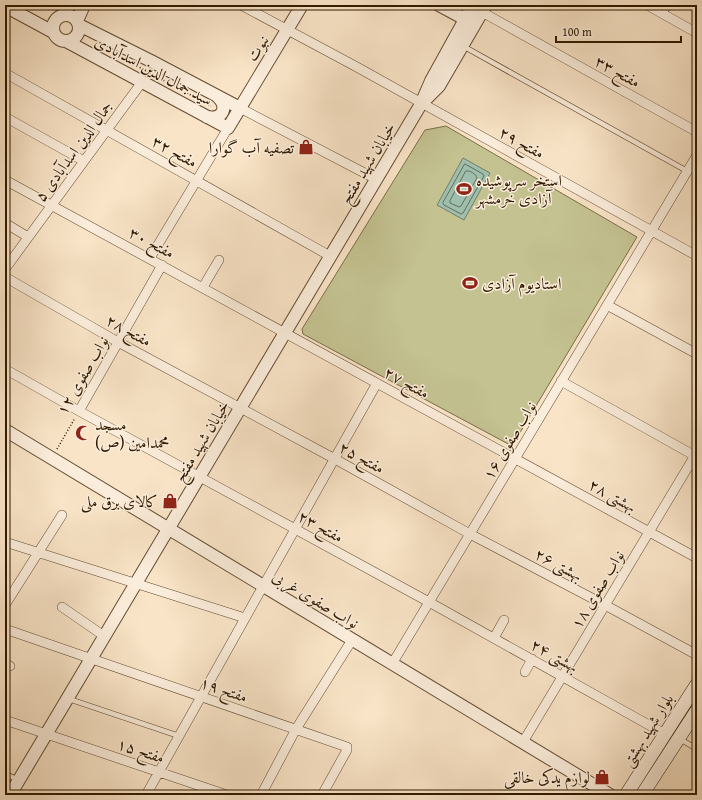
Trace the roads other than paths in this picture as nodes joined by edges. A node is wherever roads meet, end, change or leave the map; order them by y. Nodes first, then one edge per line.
1 (84, 5) edge
2 (241, 5) edge
3 (302, 5) edge
4 (438, 5) edge
5 (647, 5) edge
6 (669, 5) edge
7 (9, 7) edge
8 (480, 7) edge
9 (64, 13) edge
10 (664, 14) junction
11 (465, 19) junction
12 (78, 23) junction
13 (286, 30) junction
14 (53, 32) junction
15 (697, 32) edge
16 (98, 34) junction
17 (66, 41) junction
18 (462, 45) junction
19 (86, 52) junction
20 (5, 73) edge
21 (142, 82) junction
22 (217, 96) junction
23 (421, 104) junction
24 (240, 108) junction
25 (5, 117) edge
26 (207, 117) junction
27 (228, 128) junction
28 (106, 130) junction
29 (697, 132) edge
30 (697, 155) edge
31 (84, 162) junction
32 (687, 171) junction
33 (376, 179) junction
34 (5, 180) edge
35 (196, 180) junction
36 (52, 205) junction
37 (5, 223) edge
38 (651, 231) junction
39 (28, 237) junction
40 (330, 256) junction
41 (697, 256) edge
42 (150, 258) junction
43 (219, 260) dead end
44 (162, 265) junction
45 (5, 269) edge
46 (5, 278) edge
47 (203, 287) junction
48 (607, 305) junction
49 (285, 332) junction
50 (118, 342) junction
51 (697, 354) edge
52 (5, 369) edge
53 (561, 381) junction
54 (377, 383) junction
55 (240, 408) junction
56 (79, 411) junction
57 (5, 430) edge
58 (696, 455) edge
59 (334, 459) junction
60 (515, 459) junction
61 (199, 477) junction
62 (62, 515) dead end
63 (168, 528) junction
64 (295, 529) junction
65 (649, 532) junction
66 (470, 534) junction
67 (5, 542) edge
68 (38, 552) junction
69 (697, 558) edge
70 (135, 583) junction
71 (264, 586) junction
72 (429, 602) junction
73 (5, 605) edge
74 (605, 605) junction
75 (62, 607) dead end
76 (246, 618) junction
77 (504, 620) dead end
78 (5, 629) edge
79 (104, 636) junction
80 (494, 638) junction
81 (352, 640) junction
82 (697, 655) edge
83 (91, 659) junction
84 (532, 659) junction
85 (392, 664) junction
86 (525, 672) dead end
87 (563, 676) junction
88 (697, 684) edge
89 (201, 697) junction
90 (67, 698) junction
91 (697, 710) edge
92 (5, 720) edge
93 (296, 729) junction
94 (45, 734) junction
95 (665, 734) junction
96 (179, 736) junction
97 (679, 738) junction
98 (523, 742) junction
99 (697, 749) edge
100 (159, 772) junction
101 (5, 774) edge
102 (19, 780) junction
103 (10, 795) edge
104 (146, 795) edge
105 (227, 795) edge
106 (261, 795) edge
107 (322, 795) edge
108 (610, 795) edge
109 (626, 795) edge
110 (642, 795) edge

1 - 12 street
2 - 13 street, مفتح ۲۹
3 - 13 street, نبوت
4 - 11 street
5 - 10 street
6 - 10 lane
7 - 9 street
7 - 14 street
8 - 11 street, خیابان شهید مفتح
8 - 18 street, خیابان شهید مفتح
8 - 29 street, مفتح ۳۳
9 - 12 street
9 - 14 street
10 - 15 street
11 - 23 street, خیابان شهید مفتح
12 - 16 street, سید جمال الدین اسدآبادی
12 - 17 street
13 - 23 street, مفتح ۲۹
13 - 24 street, نبوت
14 - 17 street
16 - 19 street
16 - 22 street, سید جمال الدین اسدآبادی
17 - 19 street, سید جمال الدین اسدآبادی
18 - 23 street, خیابان شهید مفتح
18 - 32 lane
19 - 21 street, سید جمال الدین اسدآبادی
20 - 28 street, مفتح ۳۲
21 - 26 street, سید جمال الدین اسدآبادی
21 - 28 street, جمال الدین اسدآبادی ۵
22 - 24 street, سید جمال الدین اسدآبادی
22 - 26 street
23 - 33 street, خیابان شهید مفتح
23 - 38 street, مفتح ۲۹
24 - 27 street, نبوت
24 - 33 street
25 - 31 street
26 - 27 street, سید جمال الدین اسدآبادی
27 - 35 street
28 - 31 street, جمال الدین اسدآبادی ۵
28 - 35 street, مفتح ۳۲
30 - 32 street, نواب صفوی ۱۶
31 - 36 street, جمال الدین اسدآبادی ۵
32 - 38 street, نواب صفوی ۱۶
33 - 40 street, خیابان شهید مفتح
34 - 36 street, مفتح ۳۰
35 - 40 street, مفتح ۳۲
35 - 42 street
36 - 39 street, جمال الدین اسدآبادی ۵
36 - 42 street, مفتح ۳۰
37 - 39 street
38 - 41 street, مفتح ۲۹
38 - 48 street, نواب صفوی ۱۶
39 - 45 street, جمال الدین اسدآبادی ۵
40 - 49 street, خیابان شهید مفتح
42 - 44 street, مفتح ۳۰
43 - 47 street
44 - 47 street, مفتح ۳۰
44 - 50 street, نواب صفوی ۱۲
46 - 50 street, مفتح ۲۸
47 - 49 street, مفتح ۳۰
48 - 51 street
48 - 53 street, نواب صفوی ۱۶
49 - 54 street, مفتح ۲۷
49 - 55 street, خیابان شهید مفتح
50 - 55 street, مفتح ۲۸
50 - 56 street, نواب صفوی ۱۲
52 - 56 street, مفتح ۲۳
53 - 58 street
53 - 60 street, نواب صفوی ۱۶
54 - 59 street
54 - 60 street, مفتح ۲۷
55 - 59 street, مفتح ۲۵
55 - 61 street, خیابان شهید مفتح
56 - 61 street, مفتح ۲۳
57 - 63 street, نواب صفوی غربی
58 - 65 street, نواب صفوی ۱۸
59 - 64 street
59 - 66 street, مفتح ۲۵
60 - 65 street, بهشتی ۲۸
60 - 66 street, نواب صفوی ۱۶
61 - 63 street, خیابان شهید مفتح
61 - 64 street, مفتح ۲۳
62 - 68 street
63 - 70 street, خیابان شهید مفتح
63 - 71 street, نواب صفوی غربی
64 - 71 street
64 - 72 street, مفتح ۲۳
65 - 69 street, بهشتی ۲۸
65 - 74 street, نواب صفوی ۱۸
66 - 72 street, نواب صفوی ۱۶
66 - 74 street, بهشتی ۲۶
67 - 68 street
68 - 70 street
68 - 73 street
70 - 76 street
70 - 79 street, خیابان شهید مفتح
71 - 76 street
71 - 81 street, نواب صفوی غربی
72 - 80 street, بهشتی ۲۴
72 - 85 street, نواب صفوی ۱۶
74 - 82 street, بهشتی ۲۶
74 - 87 street, نواب صفوی ۱۸
75 - 79 street
76 - 89 street
77 - 80 street
78 - 83 street, مفتح ۱۹
79 - 83 street, خیابان شهید مفتح
80 - 84 street, بهشتی ۲۴
81 - 85 street, نواب صفوی غربی
81 - 93 street
83 - 89 street, مفتح ۱۹
83 - 90 street, خیابان شهید مفتح
84 - 86 street
84 - 87 street, بهشتی ۲۴
85 - 98 street, نواب صفوی غربی
87 - 95 street, بهشتی ۲۴
87 - 98 street, نواب صفوی ۱۸
88 - 95 main road, بلوار شهید بهشتی
89 - 93 street, مفتح ۱۹
89 - 96 street
90 - 94 street, خیابان شهید مفتح
90 - 96 lane
91 - 97 main road, بلوار شهید بهشتی
92 - 94 street, مفتح ۱۵
93 - 106 street
93 - 107 street, مفتح ۱۹
94 - 100 street, مفتح ۱۵
94 - 102 street, خیابان شهید مفتح
95 - 109 main road, بلوار شهید بهشتی
96 - 100 street
97 - 99 lane
97 - 110 main road, بلوار شهید بهشتی
98 - 108 street, نواب صفوی غربی
100 - 104 street
100 - 105 street, مفتح ۱۵
101 - 102 lane
102 - 103 street, خیابان شهید مفتح

